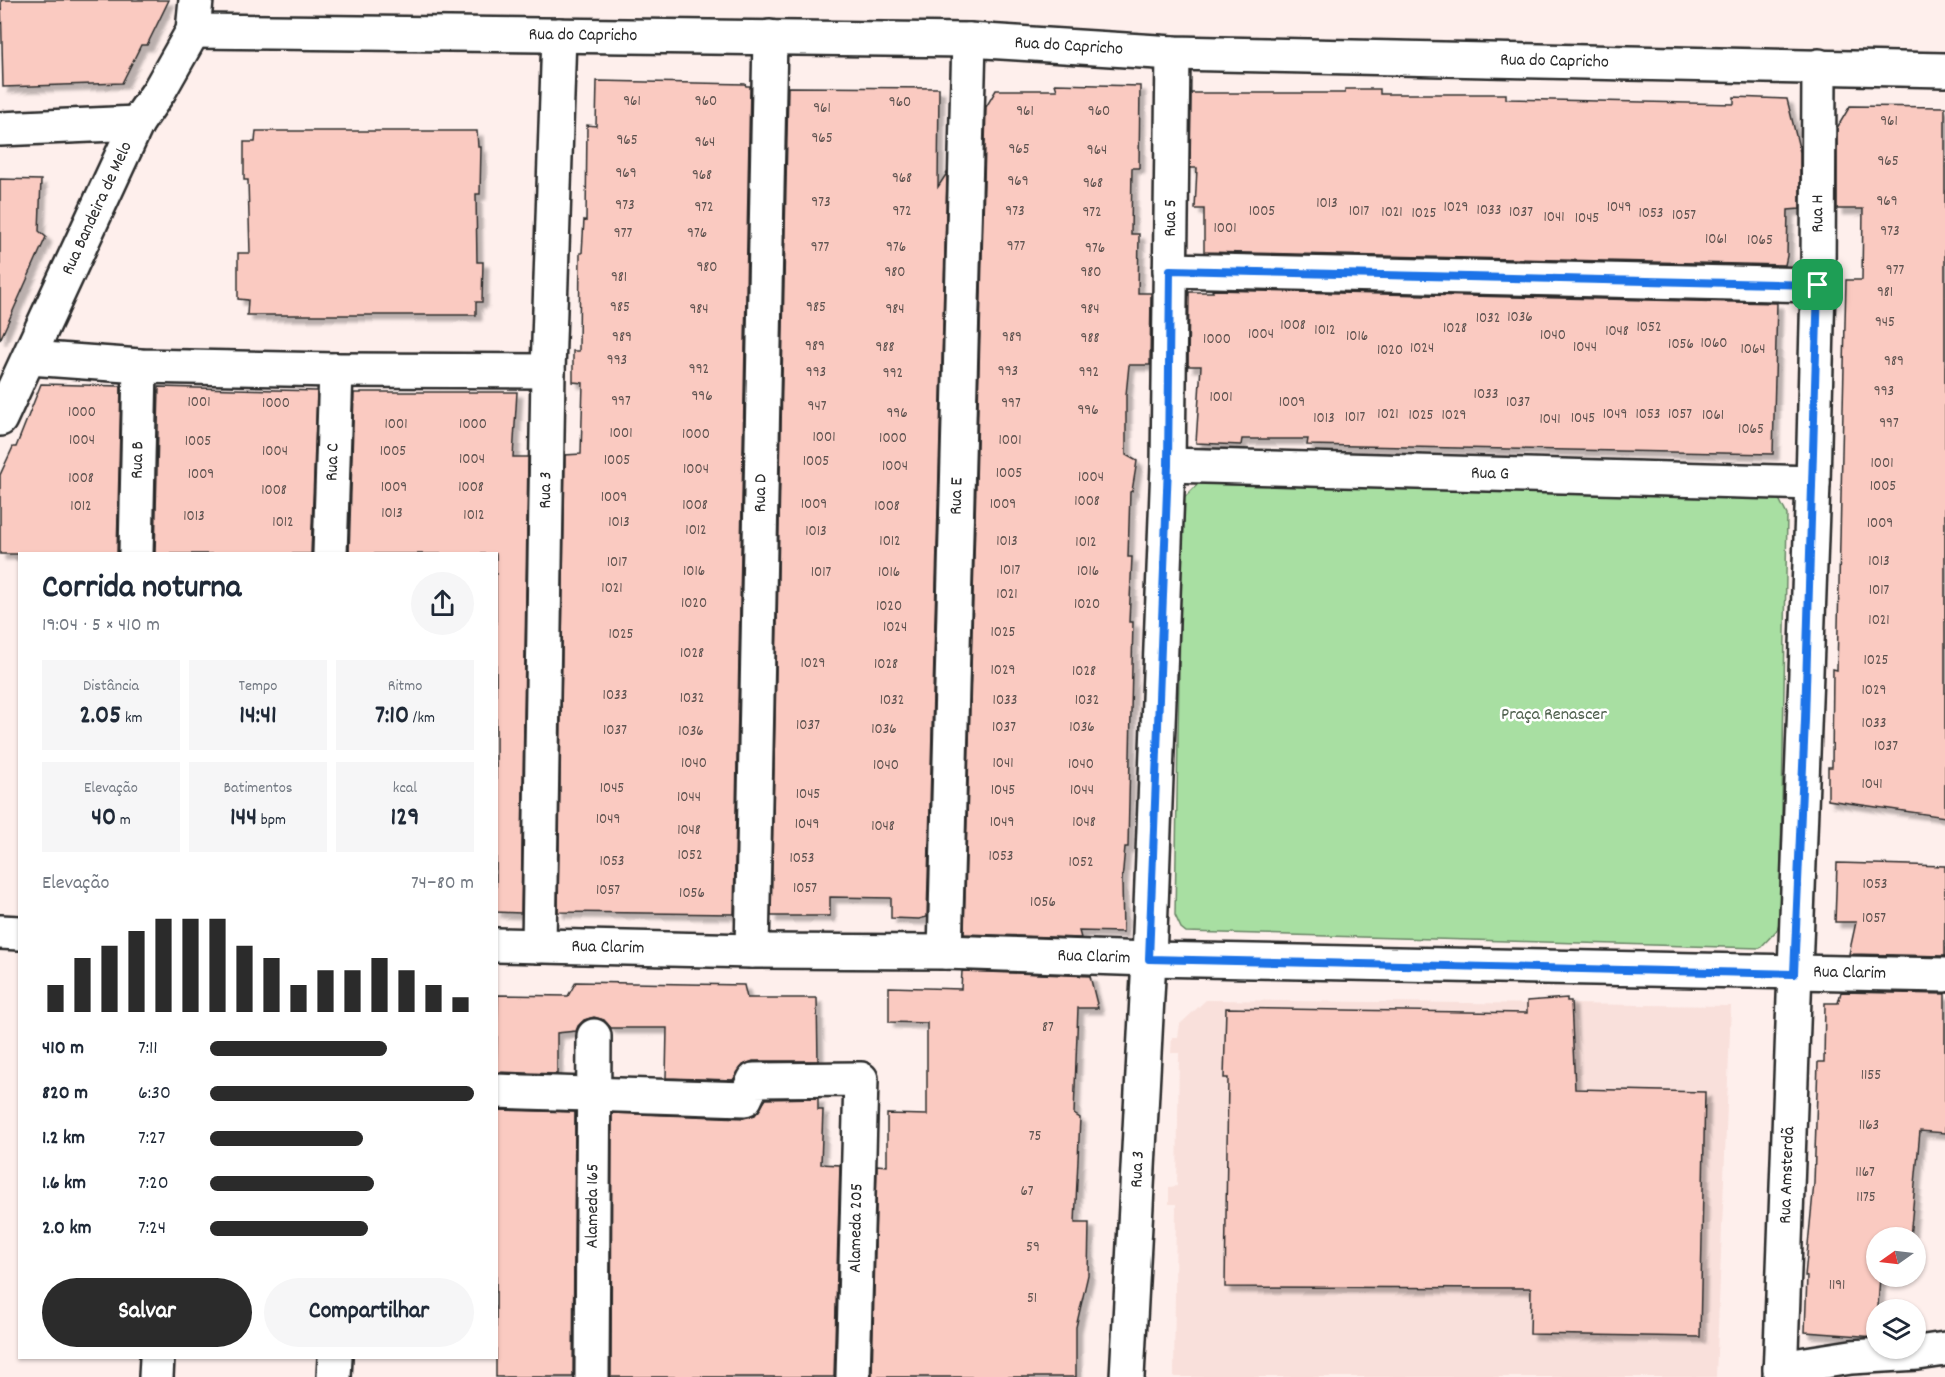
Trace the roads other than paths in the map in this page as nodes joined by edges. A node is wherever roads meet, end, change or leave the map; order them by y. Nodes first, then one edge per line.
1 (195, 16) edge
2 (559, 35) junction
3 (770, 38) junction
4 (969, 40) junction
5 (1173, 53) junction
6 (1819, 66) junction
7 (1945, 70) edge
8 (137, 123) junction
9 (0, 129) edge
10 (1170, 270) junction
11 (1818, 285) junction
12 (30, 358) junction
13 (140, 366) junction
14 (336, 370) junction
15 (548, 371) junction
16 (0, 419) edge
17 (1168, 465) junction
18 (1813, 483) junction
19 (136, 552) edge
20 (330, 552) edge
21 (0, 932) edge
22 (18, 933) edge
23 (498, 945) edge
24 (539, 946) junction
25 (752, 951) junction
26 (945, 952) junction
27 (1149, 959) junction
28 (1794, 974) junction
29 (1945, 975) edge
30 (594, 1036) dead end
31 (498, 1091) edge
32 (594, 1094) junction
33 (1945, 1350) edge
34 (157, 1359) edge
35 (335, 1359) edge
36 (1780, 1372) edge
37 (156, 1377) edge
38 (334, 1377) edge
39 (592, 1377) edge
40 (853, 1377) edge
41 (1127, 1377) edge

1 - 2 street, Rua do Capricho
1 - 8 street, Rua Bandeira de Melo
2 - 3 street, Rua do Capricho
2 - 15 street, Rua 3
3 - 4 street, Rua do Capricho
3 - 25 street, Rua D
4 - 5 street, Rua do Capricho
4 - 26 street, Rua E
5 - 6 street, Rua do Capricho
5 - 10 street, Rua 5
6 - 7 street, Rua do Capricho
6 - 11 street, Rua H
8 - 9 street
8 - 12 street, Rua Bandeira de Melo
10 - 11 street
10 - 17 street, Rua 5
11 - 18 street, Rua H
12 - 13 street
12 - 16 street, Rua Bandeira de Melo
13 - 14 street
13 - 19 street, Rua B
14 - 15 street
14 - 20 street, Rua C
15 - 24 street, Rua 3
17 - 18 street, Rua G
17 - 27 street, Rua 5
18 - 28 street, Rua H
21 - 22 street
23 - 24 street, Rua Clarim
24 - 25 street, Rua Clarim
25 - 26 street, Rua Clarim
26 - 27 street, Rua Clarim
27 - 28 street, Rua Clarim
27 - 41 street, Rua 3
28 - 29 street, Rua Clarim
28 - 36 street, Rua Amsterdã
30 - 32 street, Alameda 165
31 - 32 street
32 - 39 street, Alameda 165
32 - 40 street, Alameda 205
33 - 36 street
34 - 37 street
35 - 38 street

